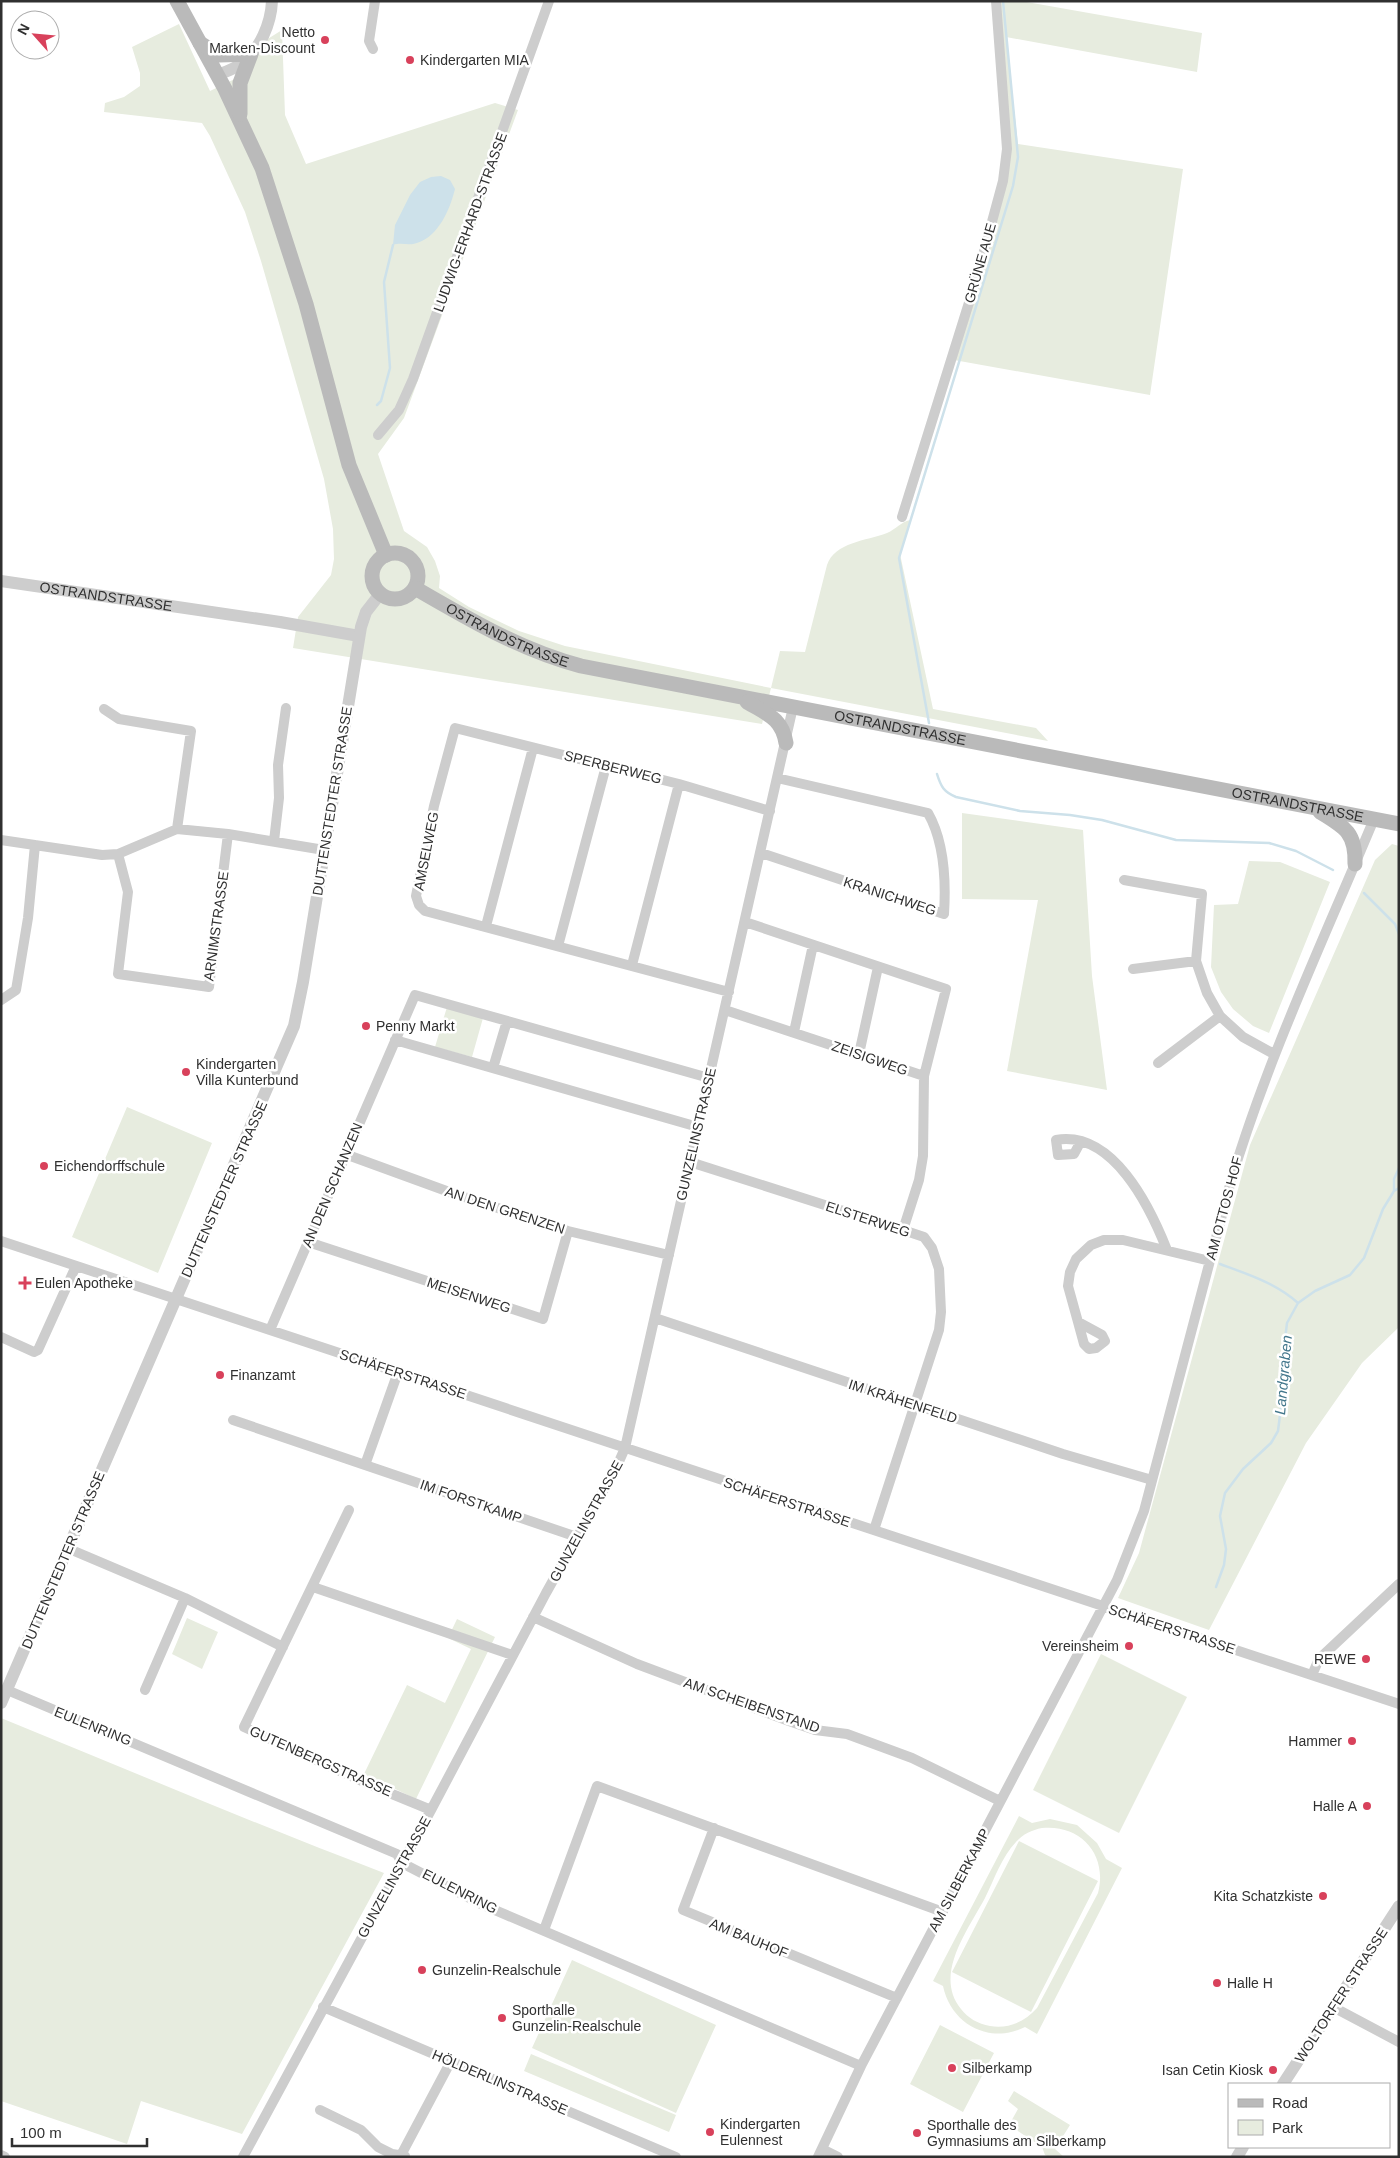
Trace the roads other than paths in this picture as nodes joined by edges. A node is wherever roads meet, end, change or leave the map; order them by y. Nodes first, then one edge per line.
1 (177, 1) edge
2 (272, 1) edge
3 (375, 1) edge
4 (550, 1) edge
5 (996, 1) edge
6 (200, 43) junction
7 (373, 49) dead end
8 (251, 54) junction
9 (217, 76) junction
10 (240, 121) junction
11 (378, 435) dead end
12 (902, 517) dead end
13 (386, 555) junction
14 (1, 582) edge
15 (415, 588) junction
16 (380, 594) junction
17 (359, 636) junction
18 (740, 697) junction
19 (793, 707) junction
20 (286, 708) dead end
21 (104, 710) dead end
22 (454, 728) joint
23 (786, 743) junction
24 (533, 748) junction
25 (606, 766) junction
26 (777, 778) junction
27 (679, 784) junction
28 (1312, 807) junction
29 (770, 811) junction
30 (1374, 819) junction
31 (1399, 824) edge
32 (177, 829) junction
33 (228, 834) junction
34 (1, 840) edge
35 (274, 841) junction
36 (35, 846) junction
37 (324, 850) junction
38 (761, 853) junction
39 (118, 854) junction
40 (1355, 864) junction
41 (1124, 880) dead end
42 (745, 922) junction
43 (486, 926) junction
44 (813, 945) junction
45 (558, 946) junction
46 (1196, 961) junction
47 (632, 965) junction
48 (878, 967) junction
49 (1133, 969) dead end
50 (729, 992) junction
51 (1, 1000) edge
52 (725, 1010) junction
53 (1220, 1016) junction
54 (507, 1021) junction
55 (794, 1032) junction
56 (395, 1040) junction
57 (859, 1054) junction
58 (1274, 1054) junction
59 (1158, 1063) dead end
60 (493, 1068) junction
61 (924, 1076) junction
62 (709, 1078) junction
63 (698, 1127) junction
64 (1081, 1141) dead end
65 (345, 1154) junction
66 (690, 1162) junction
67 (568, 1230) junction
68 (903, 1230) junction
69 (1, 1241) edge
70 (308, 1242) junction
71 (1167, 1250) junction
72 (669, 1255) junction
73 (1210, 1261) junction
74 (76, 1266) junction
75 (176, 1299) junction
76 (656, 1318) junction
77 (1078, 1322) dead end
78 (270, 1330) junction
79 (1, 1337) edge
80 (398, 1372) junction
81 (915, 1405) junction
82 (232, 1420) dead end
83 (625, 1448) junction
84 (365, 1465) junction
85 (1152, 1480) junction
86 (349, 1510) dead end
87 (874, 1530) junction
88 (576, 1537) junction
89 (67, 1548) junction
90 (1399, 1584) edge
91 (313, 1587) junction
92 (185, 1598) junction
93 (1103, 1606) junction
94 (533, 1617) junction
95 (283, 1647) junction
96 (512, 1655) junction
97 (1312, 1675) junction
98 (145, 1690) dead end
99 (4, 1695) edge
100 (1399, 1704) edge
101 (1000, 1801) junction
102 (431, 1810) junction
103 (714, 1828) junction
104 (402, 1863) junction
105 (1399, 1906) edge
106 (943, 1912) junction
107 (544, 1930) junction
108 (897, 1998) junction
109 (324, 2007) junction
110 (1333, 2007) junction
111 (1399, 2042) edge
112 (451, 2061) junction
113 (861, 2066) junction
114 (1284, 2083) edge
115 (320, 2110) dead end
116 (820, 2153) edge
117 (1, 2155) edge
118 (402, 2156) edge
119 (5, 2157) edge
120 (243, 2157) edge
121 (676, 2157) edge
122 (838, 2157) edge

1 - 6 main road
2 - 8 street
3 - 7 street
4 - 11 street, LUDWIG-ERHARD-STRASSE
5 - 12 street, GRÜNE AUE
6 - 8 main road
6 - 9 main road
8 - 9 street
8 - 10 main road
9 - 10 main road
10 - 13 main road
13 - 15 main road
13 - 16 main road
14 - 17 street, OSTRANDSTRASSE
15 - 16 main road
15 - 18 main road, OSTRANDSTRASSE
16 - 17 street, DUTTENSTEDTER STRASSE
17 - 37 street, DUTTENSTEDTER STRASSE
18 - 19 main road, OSTRANDSTRASSE
18 - 23 main road
19 - 23 street, GUNZELINSTRASSE
19 - 28 main road, OSTRANDSTRASSE
20 - 35 street
21 - 32 street
22 - 24 street, SPERBERWEG
22 - 43 street, AMSELWEG
23 - 26 street, GUNZELINSTRASSE
24 - 25 street, SPERBERWEG
24 - 43 street
25 - 27 street, SPERBERWEG
25 - 45 street
26 - 29 street, GUNZELINSTRASSE
26 - 38 street, KRANICHWEG
27 - 29 street, SPERBERWEG
27 - 47 street
28 - 30 main road, OSTRANDSTRASSE
28 - 40 main road
29 - 38 street, GUNZELINSTRASSE
30 - 31 main road, OSTRANDSTRASSE
30 - 40 street, AM OTTOS HOF
32 - 33 street
32 - 39 street
33 - 35 street
33 - 39 street, ARNIMSTRASSE
34 - 36 street
35 - 37 street
36 - 39 street
36 - 51 street
37 - 75 street, DUTTENSTEDTER STRASSE
38 - 42 street, GUNZELINSTRASSE
40 - 58 street, AM OTTOS HOF
41 - 46 street
42 - 44 street
42 - 50 street, GUNZELINSTRASSE
43 - 45 street, AMSELWEG
44 - 48 street
44 - 55 street
45 - 47 street, AMSELWEG
46 - 49 street
46 - 53 street
47 - 50 street, AMSELWEG
48 - 57 street
48 - 61 street
50 - 52 street, GUNZELINSTRASSE
52 - 55 street, ZEISIGWEG
52 - 62 street, GUNZELINSTRASSE
53 - 58 street
53 - 59 street
54 - 56 street, AN DEN SCHANZEN
54 - 60 street
54 - 62 street, AN DEN SCHANZEN
55 - 57 street, ZEISIGWEG
56 - 60 street
56 - 65 street, AN DEN SCHANZEN
57 - 61 street, ZEISIGWEG
58 - 73 street, AM OTTOS HOF
60 - 63 street
61 - 68 street, ZEISIGWEG
62 - 63 street, GUNZELINSTRASSE
63 - 66 street, GUNZELINSTRASSE
64 - 71 street
65 - 67 street, AN DEN GRENZEN
65 - 70 street, AN DEN SCHANZEN
66 - 68 street, ELSTERWEG
66 - 72 street, GUNZELINSTRASSE
67 - 70 street, MEISENWEG
67 - 72 street, AN DEN GRENZEN
68 - 81 street, ELSTERWEG
69 - 74 street, SCHÄFERSTRASSE
70 - 78 street, AN DEN SCHANZEN
71 - 73 street
71 - 77 street
72 - 76 street, GUNZELINSTRASSE
73 - 85 street, AM OTTOS HOF
74 - 75 street, SCHÄFERSTRASSE
74 - 79 street
75 - 78 street, SCHÄFERSTRASSE
75 - 89 street, DUTTENSTEDTER STRASSE
76 - 81 street, IM KRÄHENFELD
76 - 83 street, GUNZELINSTRASSE
78 - 80 street, SCHÄFERSTRASSE
80 - 83 street, SCHÄFERSTRASSE
80 - 84 street
81 - 85 street, IM KRÄHENFELD
81 - 87 street, ELSTERWEG
82 - 84 street, IM FORSTKAMP
83 - 87 street, SCHÄFERSTRASSE
83 - 88 street, GUNZELINSTRASSE
84 - 88 street, IM FORSTKAMP
85 - 93 street, AM OTTOS HOF
86 - 91 street, GUTENBERGSTRASSE
87 - 93 street, SCHÄFERSTRASSE
88 - 94 street, GUNZELINSTRASSE
89 - 92 street
89 - 99 street, DUTTENSTEDTER STRASSE
90 - 97 street
91 - 95 street, GUTENBERGSTRASSE
91 - 96 street
92 - 95 street
92 - 98 street
93 - 97 street, SCHÄFERSTRASSE
93 - 101 street, AM SILBERKAMP
94 - 96 street, GUNZELINSTRASSE
94 - 101 street, AM SCHEIBENSTAND
95 - 102 street, GUTENBERGSTRASSE
96 - 102 street, GUNZELINSTRASSE
97 - 100 street, SCHÄFERSTRASSE
99 - 104 street, EULENRING
101 - 106 street, AM SILBERKAMP
102 - 104 street, GUNZELINSTRASSE
103 - 106 street
103 - 107 street
103 - 108 street, AM BAUHOF
104 - 107 street, EULENRING
104 - 109 street, GUNZELINSTRASSE
105 - 110 street, WOLTORFER STRASSE
106 - 108 street, AM SILBERKAMP
107 - 113 street, EULENRING
108 - 113 street, AM SILBERKAMP
109 - 112 street, HÖLDERLINSTRASSE
109 - 120 street, GUNZELINSTRASSE
110 - 111 street
110 - 114 street, WOLTORFER STRASSE
112 - 118 street
112 - 121 street, HÖLDERLINSTRASSE
113 - 116 street, AM SILBERKAMP
115 - 118 street
116 - 122 street
117 - 119 street

